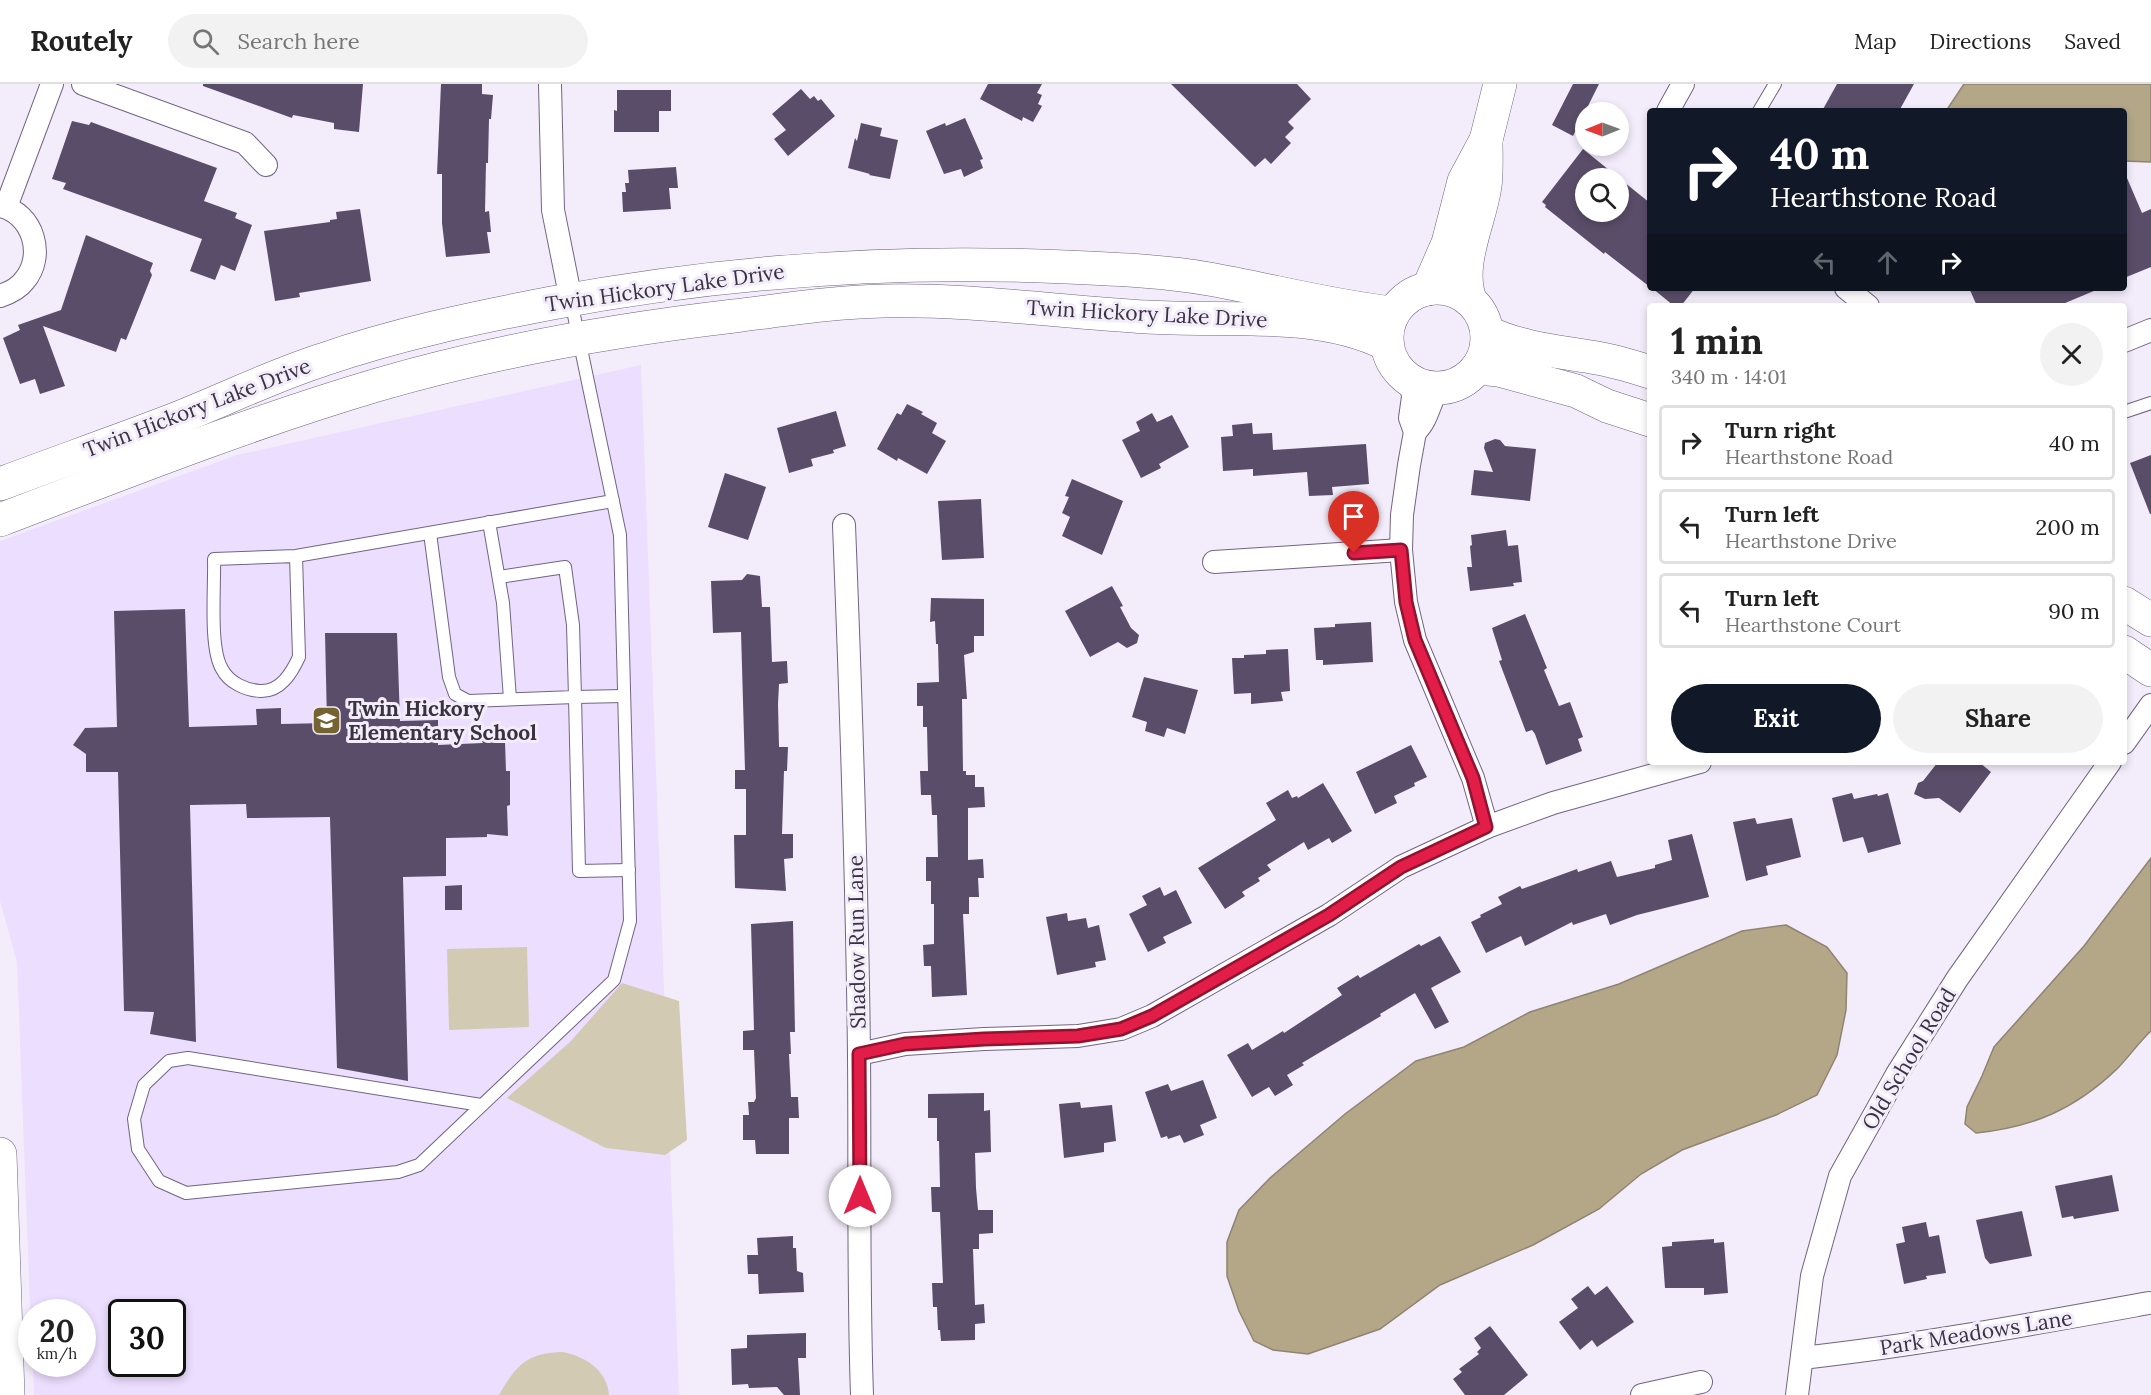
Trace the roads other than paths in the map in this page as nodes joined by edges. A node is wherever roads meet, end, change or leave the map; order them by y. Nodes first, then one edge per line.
1 (52, 84) edge
2 (83, 84) edge
3 (550, 84) edge
4 (1500, 84) edge
5 (1683, 84) edge
6 (1775, 84) edge
7 (1670, 108) edge
8 (1761, 108) edge
9 (1486, 140) junction
10 (266, 165) dead end
11 (3, 206) edge
12 (1428, 289) junction
13 (1850, 291) edge
14 (0, 296) edge
15 (571, 300) junction
16 (1470, 300) junction
17 (1864, 303) edge
18 (1389, 328) junction
19 (2151, 330) edge
20 (1486, 332) junction
21 (579, 338) junction
22 (2127, 340) edge
23 (1477, 368) junction
24 (1647, 371) edge
25 (1424, 385) junction
26 (2151, 403) edge
27 (2127, 411) edge
28 (1647, 419) edge
29 (169, 421) junction
30 (0, 464) edge
31 (0, 484) edge
32 (613, 501) junction
33 (0, 520) edge
34 (489, 522) junction
35 (844, 525) dead end
36 (430, 533) junction
37 (1401, 550) junction
38 (296, 556) junction
39 (1215, 562) dead end
40 (499, 577) junction
41 (2127, 605) edge
42 (2151, 620) edge
43 (2127, 654) edge
44 (2151, 670) edge
45 (624, 696) junction
46 (575, 697) junction
47 (510, 699) junction
48 (2151, 705) edge
49 (2127, 739) edge
50 (1689, 765) edge
51 (2108, 765) edge
52 (1486, 827) junction
53 (629, 870) junction
54 (859, 1054) junction
55 (481, 1105) junction
56 (0, 1154) edge
57 (2149, 1303) dead end
58 (1802, 1358) junction
59 (1701, 1382) dead end
60 (8, 1395) edge
61 (862, 1395) edge
62 (1642, 1395) edge
63 (1797, 1395) edge

1 - 11 street
2 - 10 street
3 - 15 street
4 - 9 street
5 - 7 street
6 - 8 lane
9 - 12 street
9 - 16 street
11 - 14 street
12 - 16 street
12 - 18 street
13 - 17 street
15 - 18 street, Twin Hickory Lake Drive
15 - 21 lane
15 - 29 street, Twin Hickory Lake Drive
16 - 20 street
18 - 21 street, Twin Hickory Lake Drive
18 - 25 street
19 - 22 street
20 - 23 street
20 - 24 street
21 - 32 lane
21 - 33 street, Twin Hickory Lake Drive
23 - 25 street
23 - 28 street
25 - 37 street
26 - 27 lane
29 - 30 street
29 - 31 street, Twin Hickory Lake Drive
32 - 34 lane
32 - 45 lane
34 - 36 lane
34 - 40 lane
35 - 54 street, Shadow Run Lane
36 - 38 lane
36 - 47 lane
37 - 39 street
37 - 52 street
38 - 38 lane
40 - 46 lane
40 - 47 lane
41 - 42 street
43 - 44 street
45 - 46 lane
45 - 53 lane
46 - 47 lane
46 - 53 lane
48 - 49 street
50 - 52 street
51 - 58 street, Old School Road
52 - 54 street
53 - 55 lane
54 - 61 street, Shadow Run Lane
55 - 55 lane
56 - 60 street
57 - 58 street, Park Meadows Lane
58 - 63 street, Old School Road
59 - 62 street

